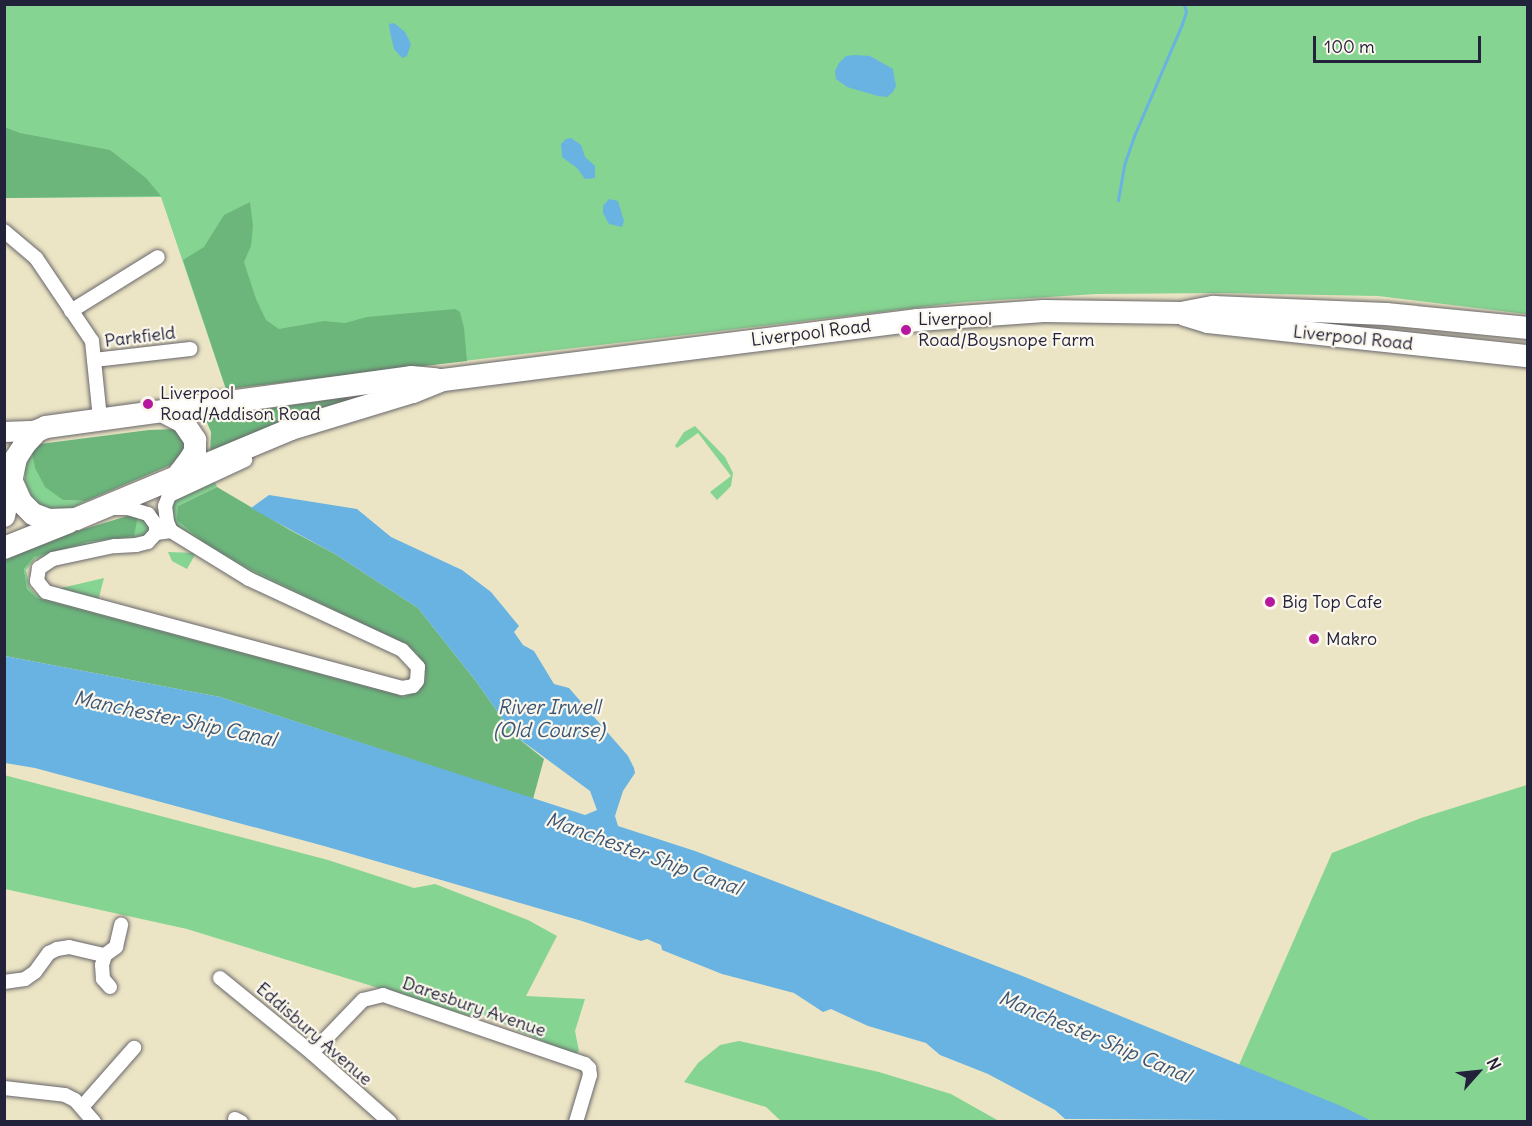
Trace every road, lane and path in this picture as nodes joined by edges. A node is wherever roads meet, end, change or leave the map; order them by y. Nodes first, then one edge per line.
1 (7, 239) edge
2 (158, 257) dead end
3 (71, 311) junction
4 (1180, 313) junction
5 (1527, 328) edge
6 (190, 349) dead end
7 (1527, 356) edge
8 (94, 360) junction
9 (443, 380) junction
10 (164, 412) junction
11 (100, 420) junction
12 (37, 431) junction
13 (4, 432) edge
14 (9, 476) edge
15 (174, 485) junction
16 (103, 508) junction
17 (4, 516) edge
18 (76, 519) junction
19 (171, 531) junction
20 (156, 533) junction
21 (4, 548) edge
22 (121, 925) dead end
23 (105, 956) junction
24 (220, 978) dead end
25 (4, 982) edge
26 (110, 987) dead end
27 (134, 1048) dead end
28 (312, 1053) junction
29 (4, 1088) edge
30 (82, 1107) junction
31 (383, 1120) edge
32 (94, 1122) edge
33 (576, 1122) edge

1 - 3 street
2 - 3 street
3 - 8 street
4 - 5 highway, Liverpool Road
4 - 7 highway, Liverpool Road
4 - 9 highway, Liverpool Road
6 - 8 street, Parkfield
8 - 11 street
9 - 10 highway, Liverpool Road
9 - 15 highway, Liverpool Road
10 - 11 highway, Liverpool Road
10 - 15 highway
11 - 12 highway, Liverpool Road
12 - 13 main road
12 - 14 highway
14 - 17 highway
14 - 18 highway
15 - 16 highway, Liverpool Road
15 - 19 street
16 - 18 highway, Liverpool Road
16 - 20 street
18 - 21 highway, Liverpool Road
19 - 20 street
19 - 20 street
22 - 23 street
23 - 25 street
23 - 26 street
24 - 28 street, Eddisbury Avenue
27 - 30 street
28 - 31 street, Eddisbury Avenue
28 - 33 street, Daresbury Avenue
29 - 30 street
30 - 32 street

